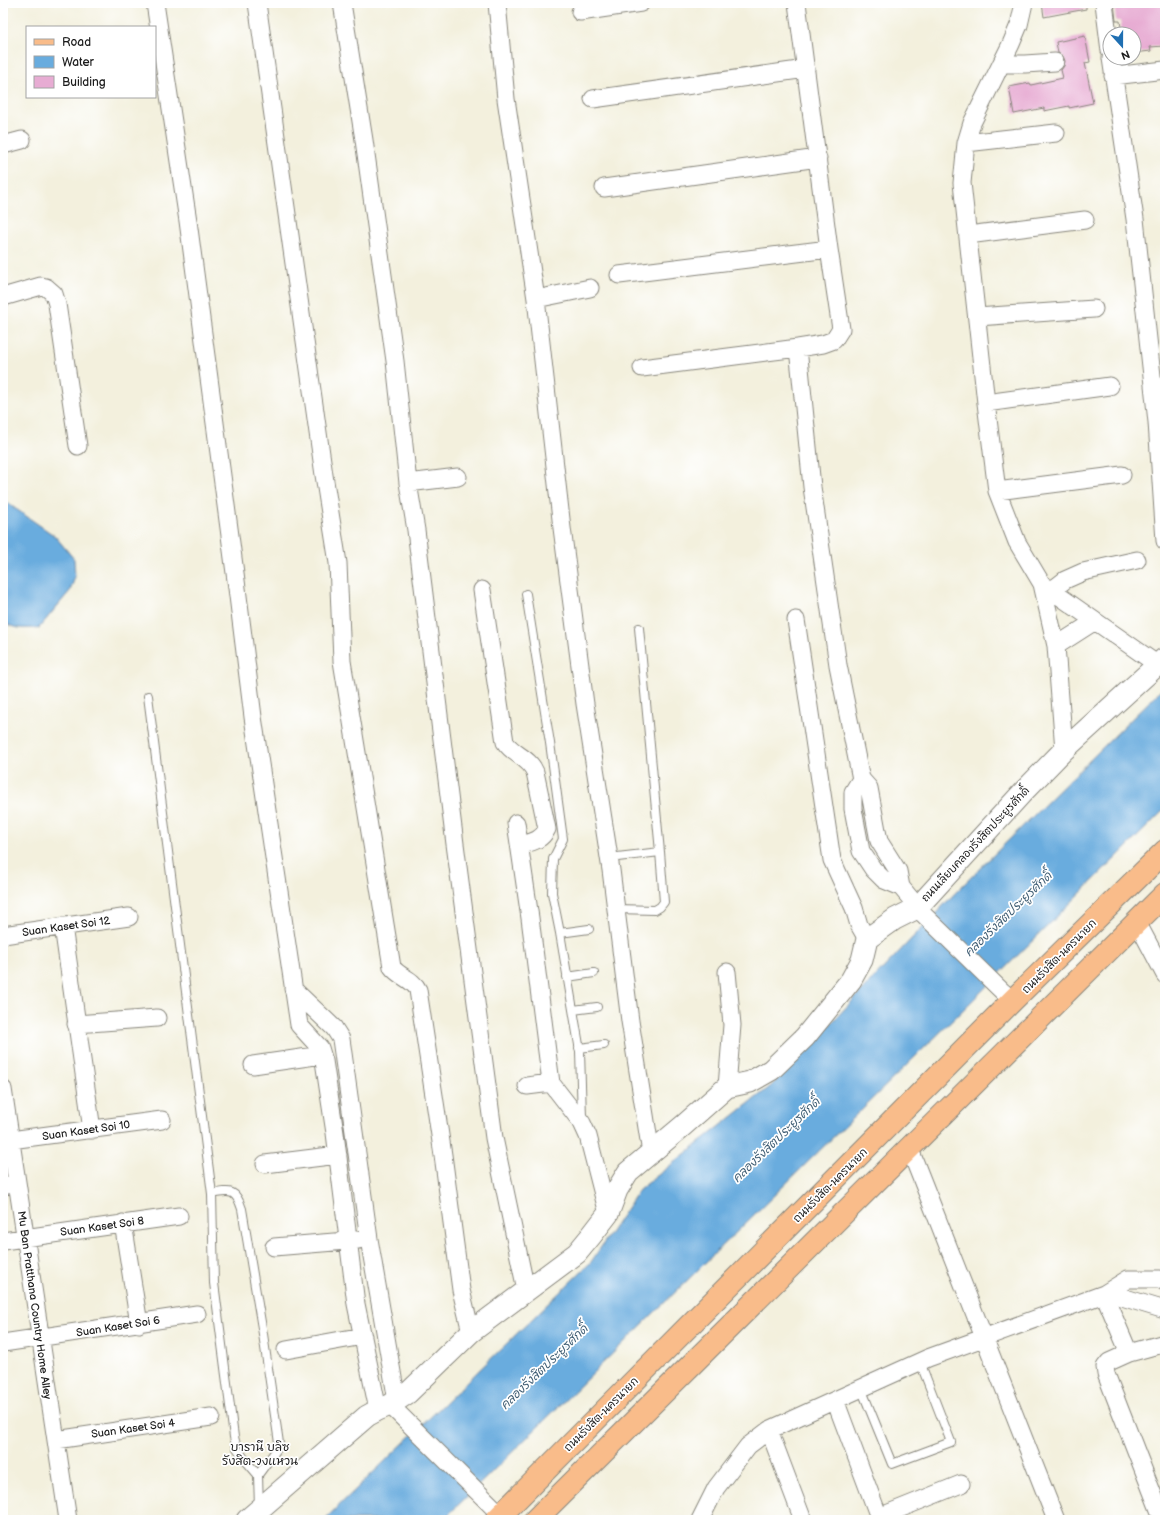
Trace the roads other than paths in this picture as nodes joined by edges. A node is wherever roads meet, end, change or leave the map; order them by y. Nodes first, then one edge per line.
1 (155, 3) edge
2 (257, 3) edge
3 (342, 3) edge
4 (497, 3) edge
5 (641, 3) edge
6 (797, 3) edge
7 (1024, 3) edge
8 (1104, 3) edge
9 (580, 12) dead end
10 (1107, 26) edge
11 (1055, 62) dead end
12 (1001, 64) junction
13 (1112, 66) edge
14 (806, 70) junction
15 (1165, 70) edge
16 (1113, 76) junction
17 (593, 99) dead end
18 (1056, 133) dead end
19 (22, 140) dead end
20 (966, 143) junction
21 (3, 145) edge
22 (818, 158) junction
23 (604, 188) dead end
24 (1085, 220) dead end
25 (968, 235) junction
26 (829, 249) junction
27 (619, 275) dead end
28 (590, 288) dead end
29 (3, 297) edge
30 (536, 299) junction
31 (1094, 309) dead end
32 (977, 317) junction
33 (798, 348) junction
34 (642, 368) dead end
35 (1110, 386) dead end
36 (986, 403) junction
37 (78, 446) dead end
38 (1122, 475) dead end
39 (458, 477) dead end
40 (408, 483) junction
41 (997, 491) junction
42 (1165, 541) edge
43 (1137, 560) dead end
44 (1047, 588) junction
45 (482, 590) dead end
46 (526, 594) dead end
47 (796, 620) dead end
48 (1095, 621) junction
49 (639, 628) dead end
50 (1056, 646) junction
51 (1161, 662) edge
52 (148, 696) dead end
53 (1064, 750) junction
54 (516, 823) dead end
55 (520, 845) junction
56 (1165, 851) edge
57 (660, 852) junction
58 (609, 858) junction
59 (1165, 894) edge
60 (616, 909) junction
61 (921, 911) junction
62 (129, 916) dead end
63 (1137, 922) junction
64 (63, 926) junction
65 (589, 929) dead end
66 (560, 933) junction
67 (3, 935) edge
68 (867, 939) junction
69 (727, 972) dead end
70 (594, 974) dead end
71 (1165, 975) edge
72 (567, 977) junction
73 (294, 989) junction
74 (1008, 996) junction
75 (596, 1007) dead end
76 (573, 1010) junction
77 (157, 1018) dead end
78 (76, 1024) junction
79 (604, 1045) dead end
80 (579, 1048) junction
81 (322, 1055) junction
82 (252, 1065) dead end
83 (551, 1083) junction
84 (527, 1086) dead end
85 (727, 1087) junction
86 (3, 1089) edge
87 (162, 1120) dead end
88 (582, 1123) junction
89 (92, 1130) junction
90 (7, 1141) edge
91 (909, 1148) junction
92 (651, 1153) junction
93 (338, 1155) junction
94 (264, 1164) dead end
95 (10, 1184) edge
96 (212, 1194) junction
97 (608, 1214) junction
98 (179, 1216) dead end
99 (123, 1223) junction
100 (25, 1237) junction
101 (369, 1239) junction
102 (3, 1240) edge
103 (347, 1241) junction
104 (274, 1247) dead end
105 (1165, 1282) edge
106 (526, 1290) junction
107 (1107, 1293) junction
108 (1165, 1310) edge
109 (197, 1314) dead end
110 (139, 1324) junction
111 (471, 1332) junction
112 (363, 1336) junction
113 (984, 1337) junction
114 (40, 1338) junction
115 (3, 1343) edge
116 (1165, 1344) edge
117 (286, 1350) dead end
118 (1129, 1353) junction
119 (924, 1360) junction
120 (862, 1388) junction
121 (835, 1400) junction
122 (388, 1405) junction
123 (211, 1417) dead end
124 (769, 1430) junction
125 (56, 1440) junction
126 (258, 1475) junction
127 (960, 1484) dead end
128 (253, 1514) edge
129 (496, 1514) edge
130 (879, 1518) edge
131 (68, 1520) edge
132 (535, 1520) edge
133 (700, 1520) edge
134 (803, 1520) edge
135 (1056, 1520) edge
136 (1163, 1520) edge

1 - 73 street
2 - 111 street
3 - 40 street
4 - 30 street
5 - 9 street
6 - 14 street
7 - 12 street
8 - 10 street
11 - 12 street
12 - 20 street
13 - 16 street
14 - 17 street
14 - 22 street
15 - 16 street
16 - 42 street
18 - 20 street
19 - 21 street
20 - 25 street
22 - 23 street
22 - 26 street
24 - 25 street
25 - 32 street
26 - 27 street
26 - 33 street
28 - 30 street
29 - 37 street
30 - 58 street
31 - 32 street
32 - 36 street
33 - 34 street
33 - 61 street
35 - 36 street
36 - 41 street
38 - 41 street
39 - 40 street
40 - 106 street
41 - 44 street
43 - 44 street
44 - 48 street
44 - 50 street
45 - 55 street
46 - 66 lane
47 - 68 street
48 - 50 street
48 - 51 street
49 - 57 lane
50 - 53 street
51 - 53 street, ถนนเลียบคลองรังสิตประยูรศักดิ์
52 - 96 lane
53 - 61 street, ถนนเลียบคลองรังสิตประยูรศักดิ์
54 - 55 street
55 - 83 street
56 - 74 main road, ถนนรังสิต-นครนายก
57 - 58 lane
57 - 60 lane
58 - 60 street
59 - 63 main road
60 - 92 street
61 - 68 street, ถนนเลียบคลองรังสิตประยูรศักดิ์
61 - 74 street
62 - 64 street, Suan Kaset Soi 12
63 - 71 street
63 - 91 main road
64 - 67 street, Suan Kaset Soi 12
64 - 78 street
65 - 66 lane
66 - 72 lane
68 - 85 street
69 - 85 street
70 - 72 lane
72 - 76 lane
73 - 81 street
73 - 101 street
74 - 129 main road, ถนนรังสิต-นครนายก
75 - 76 lane
76 - 80 lane
77 - 78 street
78 - 89 street
79 - 80 lane
80 - 88 lane
81 - 82 street
81 - 93 street
83 - 84 street
83 - 88 street
85 - 92 street
86 - 90 street, Mu Ban Pratthana Country Home Alley
87 - 89 street, Suan Kaset Soi 10
88 - 97 street
89 - 90 street, Suan Kaset Soi 10
90 - 95 street, Mu Ban Pratthana Country Home Alley
91 - 113 street
91 - 132 main road
92 - 97 street
93 - 94 street
93 - 103 street
95 - 100 street, Mu Ban Pratthana Country Home Alley
96 - 126 lane
96 - 126 lane
97 - 106 street
98 - 99 street, Suan Kaset Soi 8
99 - 100 street, Suan Kaset Soi 8
99 - 110 street
100 - 102 street, Suan Kaset Soi 8
100 - 114 street, Mu Ban Pratthana Country Home Alley
101 - 103 street
101 - 122 street
103 - 104 street
103 - 112 street
105 - 107 street
106 - 111 street
107 - 108 street
107 - 113 street
107 - 118 street
109 - 110 street, Suan Kaset Soi 6
110 - 114 street, Suan Kaset Soi 6
111 - 122 street
112 - 117 street
112 - 122 street
113 - 119 street
113 - 135 street
114 - 115 street, Suan Kaset Soi 6
114 - 125 street, Mu Ban Pratthana Country Home Alley
116 - 118 street
118 - 136 street
119 - 120 street
119 - 120 lane
120 - 121 street
121 - 124 street
121 - 130 street
122 - 128 street
122 - 129 street
123 - 125 street, Suan Kaset Soi 4
124 - 133 street
124 - 134 street
125 - 131 street, Mu Ban Pratthana Country Home Alley
126 - 128 lane
127 - 130 street

